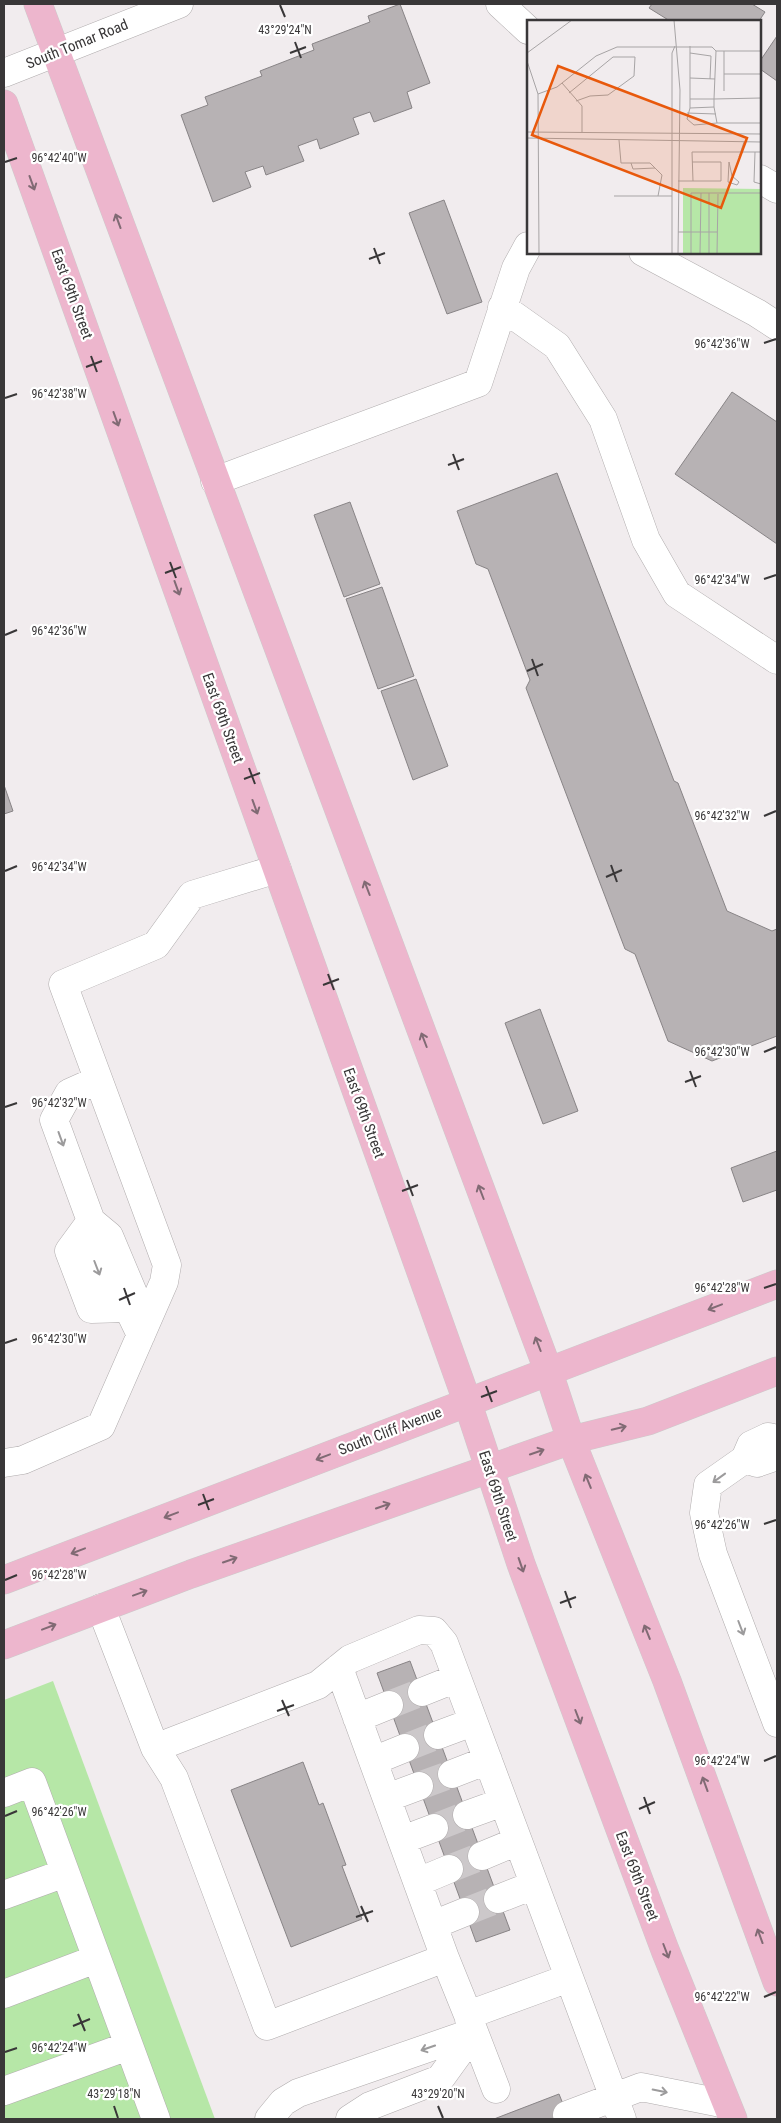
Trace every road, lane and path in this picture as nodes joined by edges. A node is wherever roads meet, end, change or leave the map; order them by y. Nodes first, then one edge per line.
1 (38, 4) edge
2 (179, 4) edge
3 (500, 4) edge
4 (527, 29) edge
5 (55, 52) junction
6 (4, 73) edge
7 (4, 104) edge
8 (761, 180) edge
9 (777, 189) edge
10 (527, 248) edge
11 (647, 254) edge
12 (502, 307) junction
13 (777, 326) edge
14 (215, 481) junction
15 (777, 660) edge
16 (278, 869) junction
17 (98, 1080) junction
18 (777, 1284) edge
19 (141, 1336) junction
20 (548, 1370) junction
21 (777, 1371) edge
22 (467, 1401) junction
23 (777, 1439) edge
24 (571, 1440) junction
25 (777, 1456) edge
26 (745, 1459) junction
27 (4, 1463) edge
28 (490, 1469) junction
29 (4, 1580) edge
30 (101, 1608) junction
31 (4, 1645) edge
32 (339, 1668) junction
33 (457, 1678) junction
34 (422, 1692) tunnel mouth
35 (389, 1705) tunnel mouth
36 (357, 1718) junction
37 (473, 1722) junction
38 (777, 1724) edge
39 (438, 1735) tunnel mouth
40 (156, 1748) junction
41 (405, 1748) tunnel mouth
42 (488, 1760) junction
43 (373, 1761) junction
44 (452, 1774) tunnel mouth
45 (419, 1786) tunnel mouth
46 (4, 1792) edge
47 (387, 1798) junction
48 (503, 1802) junction
49 (467, 1815) tunnel mouth
50 (434, 1828) tunnel mouth
51 (402, 1840) junction
52 (518, 1841) junction
53 (482, 1856) tunnel mouth
54 (449, 1869) tunnel mouth
55 (65, 1873) junction
56 (418, 1882) junction
57 (534, 1885) junction
58 (4, 1895) edge
59 (498, 1900) tunnel mouth
60 (465, 1912) tunnel mouth
61 (433, 1925) junction
62 (445, 1958) junction
63 (96, 1959) junction
64 (569, 1978) junction
65 (777, 1982) edge
66 (4, 1994) edge
67 (471, 2023) junction
68 (128, 2046) junction
69 (496, 2089) dead end
70 (4, 2091) edge
71 (618, 2108) edge
72 (730, 2111) edge
73 (567, 2115) dead end
74 (156, 2119) edge
75 (269, 2119) edge
76 (350, 2119) edge

1 - 5 main road
2 - 5 street, South Tomar Road
3 - 4 street
5 - 6 street, South Tomar Road
14 -> 5 main road
7 -> 16 main road, East 69th Street
8 - 9 street
10 - 12 street
11 - 13 street
12 - 14 street
12 - 15 street
20 -> 14 main road
16 - 17 street
16 - 22 main road, East 69th Street
17 - 19 street
17 -> 19 street
18 -> 20 main road, South Cliff Avenue
19 - 27 street
20 - 22 main road, South Cliff Avenue
20 - 24 main road
24 -> 21 main road
22 - 28 main road, East 69th Street
22 -> 29 main road, South Cliff Avenue
23 - 26 street
28 -> 24 main road
65 -> 24 main road
25 - 26 street
26 -> 38 street
30 -> 28 main road
28 -> 72 main road, East 69th Street
31 -> 30 main road
30 - 40 street
32 - 33 street
32 - 36 street
32 - 40 street
33 - 34 street
33 - 37 street
35 - 36 street
36 - 43 street
37 - 39 street
37 - 42 street
40 - 62 street
41 - 43 street
42 - 44 street
42 - 48 street
43 - 47 street
45 - 47 street
46 - 55 street
47 - 51 street
48 - 49 street
48 - 52 street
50 - 51 street
51 - 56 street
52 - 53 street
52 - 57 street
54 - 56 street
55 - 58 street
55 - 63 street
56 - 61 street
57 - 59 street
57 - 64 street
60 - 61 street
61 - 62 street
62 - 67 street
63 - 66 street
63 - 68 street
64 - 67 street
64 - 71 street
67 - 69 street
67 -> 75 street
67 - 76 street
68 - 70 street
68 - 74 street
71 -> 72 street
71 - 73 street

